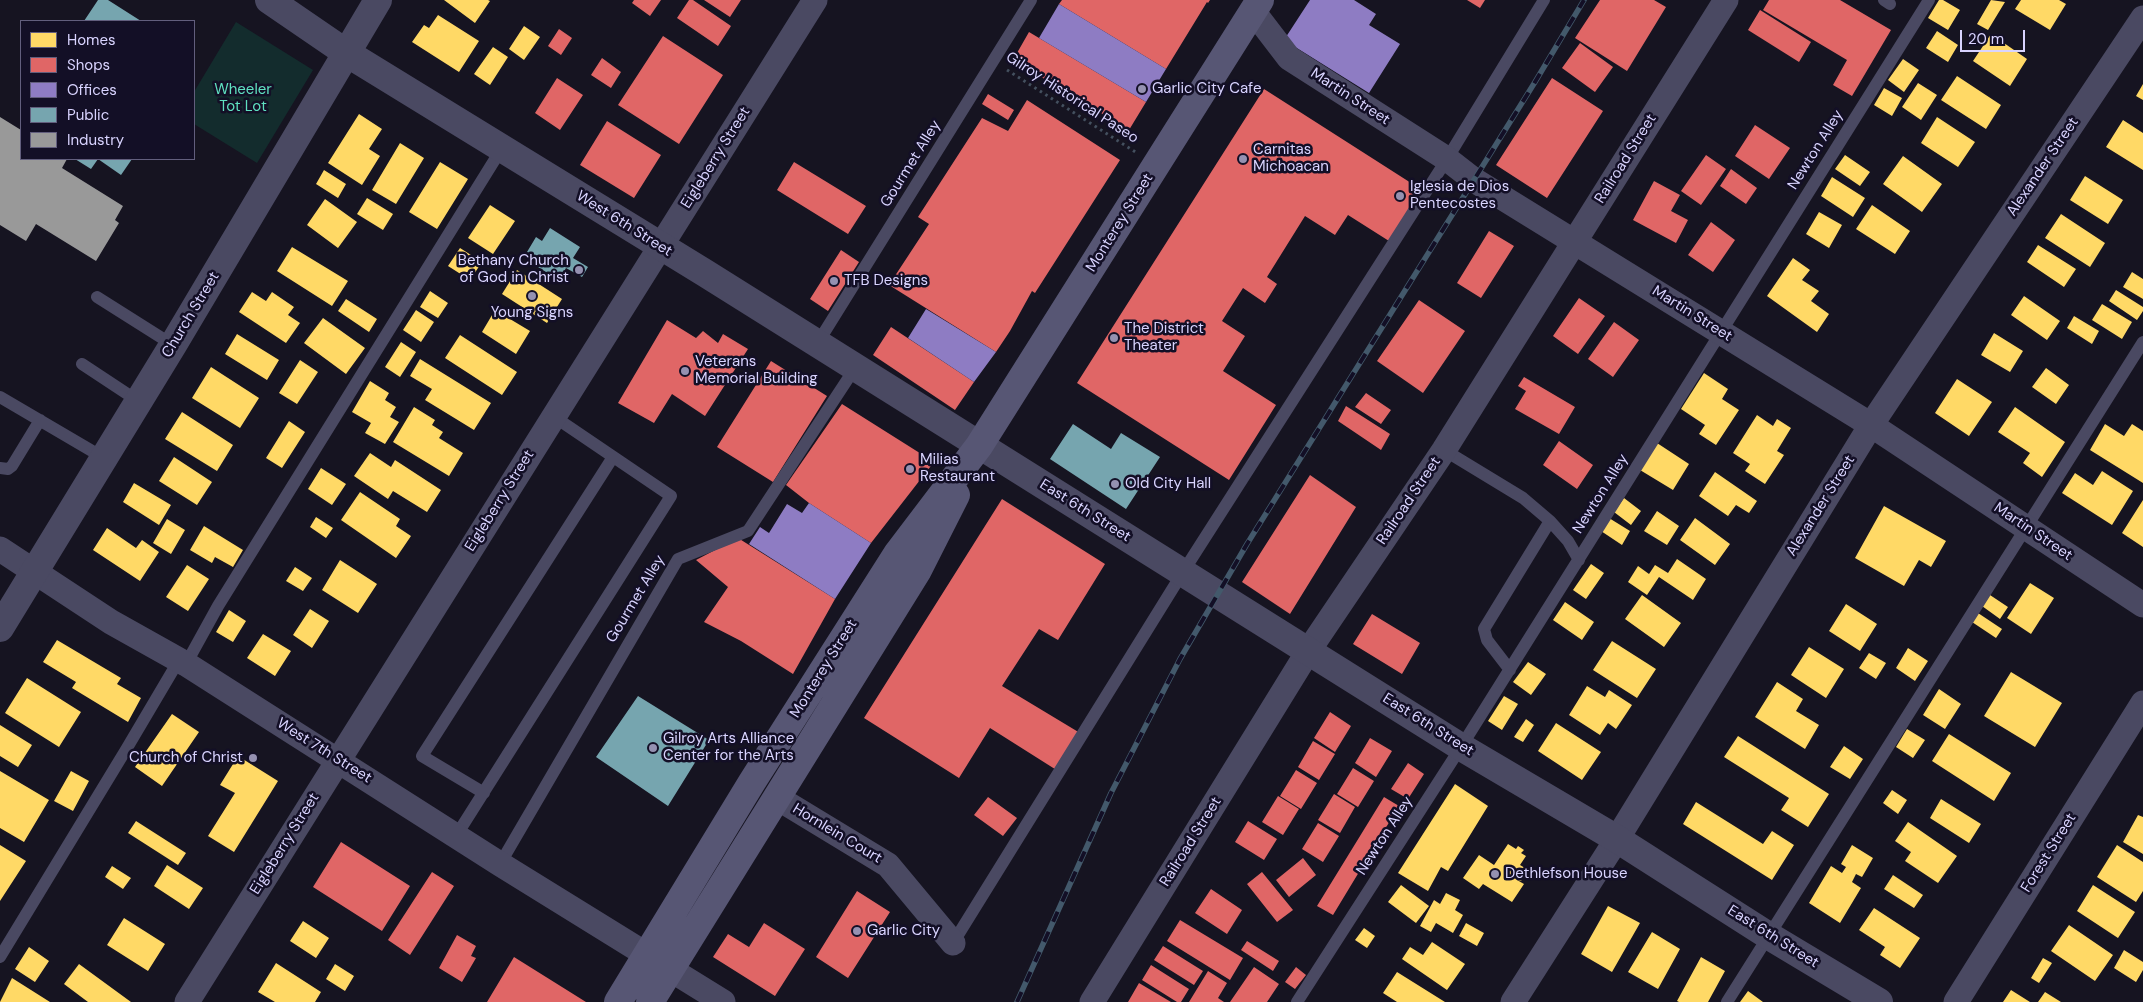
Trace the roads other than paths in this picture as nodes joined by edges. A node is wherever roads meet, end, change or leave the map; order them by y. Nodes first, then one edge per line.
1 (269, 0) edge
2 (378, 0) edge
3 (814, 0) edge
4 (1031, 0) edge
5 (1544, 0) edge
6 (1726, 0) edge
7 (1928, 0) edge
8 (1257, 5) edge
9 (2143, 18) edge
10 (346, 52) junction
11 (502, 148) junction
12 (1447, 159) junction
13 (1574, 242) junction
14 (660, 247) junction
15 (97, 297) dead end
16 (1721, 332) junction
17 (2143, 342) edge
18 (817, 344) junction
19 (173, 345) junction
20 (82, 364) dead end
21 (855, 368) junction
22 (0, 398) edge
23 (138, 401) junction
24 (553, 416) junction
25 (40, 420) junction
26 (1871, 424) junction
27 (979, 446) junction
28 (1444, 450) junction
29 (613, 457) junction
30 (104, 458) junction
31 (0, 468) edge
32 (1550, 522) junction
33 (2026, 528) junction
34 (0, 550) edge
35 (1579, 560) junction
36 (36, 571) junction
37 (1183, 572) junction
38 (2143, 605) edge
39 (0, 628) edge
40 (1309, 650) junction
41 (182, 662) junction
42 (1510, 670) junction
43 (2143, 703) edge
44 (1461, 747) junction
45 (338, 760) junction
46 (484, 793) junction
47 (776, 797) junction
48 (456, 836) junction
49 (1617, 839) junction
50 (500, 864) junction
51 (1769, 936) junction
52 (953, 943) joint
53 (647, 955) junction
54 (0, 957) edge
55 (670, 969) junction
56 (187, 1002) edge
57 (618, 1002) edge
58 (650, 1002) edge
59 (723, 1002) edge
60 (1092, 1002) edge
61 (1297, 1002) edge
62 (1513, 1002) edge
63 (1727, 1002) edge
64 (1879, 1002) edge
65 (1956, 1002) edge

1 - 10 street, West 6th Street
2 - 10 street, Church Street
3 - 14 street, Eigleberry Street
4 - 18 lane, Gourmet Alley
5 - 12 lane
6 - 13 street, Railroad Street
7 - 16 lane, Newton Alley
8 - 12 street, Martin Street
8 - 27 main road, Monterey Street
9 - 26 street, Alexander Street
10 - 11 street, West 6th Street
10 - 19 street, Church Street
11 - 14 street, West 6th Street
11 - 41 lane
12 - 13 street, Martin Street
12 - 37 lane
13 - 16 street, Martin Street
13 - 28 street, Railroad Street
14 - 18 street, West 6th Street
14 - 24 street, Eigleberry Street
15 - 19 lane
16 - 26 street, Martin Street
16 - 35 lane, Newton Alley
17 - 33 lane
18 - 21 street, West 6th Street
19 - 23 street, Church Street
20 - 23 lane
21 - 27 street, West 6th Street
21 - 50 lane, Gourmet Alley
22 - 25 lane
23 - 30 street, Church Street
24 - 29 lane
24 - 45 street, Eigleberry Street
25 - 30 lane
25 - 31 lane
26 - 33 street, Martin Street
26 - 49 street, Alexander Street
27 - 37 street, East 6th Street
27 - 47 main road, Monterey Street
27 - 53 main road, Monterey Street
28 - 32 lane
28 - 40 street, Railroad Street
29 - 46 lane
29 - 46 lane
30 - 36 street, Church Street
32 - 35 lane
32 - 42 lane
33 - 38 street, Martin Street
33 - 51 lane
34 - 36 street, West 7th Street
35 - 42 lane, Newton Alley
36 - 39 street, Church Street
36 - 41 street, West 7th Street
37 - 40 street, East 6th Street
37 - 52 lane
40 - 44 street, East 6th Street
40 - 60 street, Railroad Street
41 - 45 street, West 7th Street
41 - 54 lane
42 - 44 lane, Newton Alley
43 - 65 street, Forest Street
44 - 49 street, East 6th Street
44 - 61 lane, Newton Alley
45 - 48 street, West 7th Street
45 - 56 street, Eigleberry Street
46 - 48 lane
47 - 52 street, Hornlein Court
47 - 55 main road, Monterey Street
48 - 50 street, West 7th Street
49 - 51 street, East 6th Street
49 - 62 street, Alexander Street
50 - 53 street, West 7th Street
51 - 63 lane
51 - 64 street, East 6th Street
53 - 55 street, West 7th Street
53 - 57 main road, Monterey Street
55 - 58 main road, Monterey Street
55 - 59 street, West 7th Street

